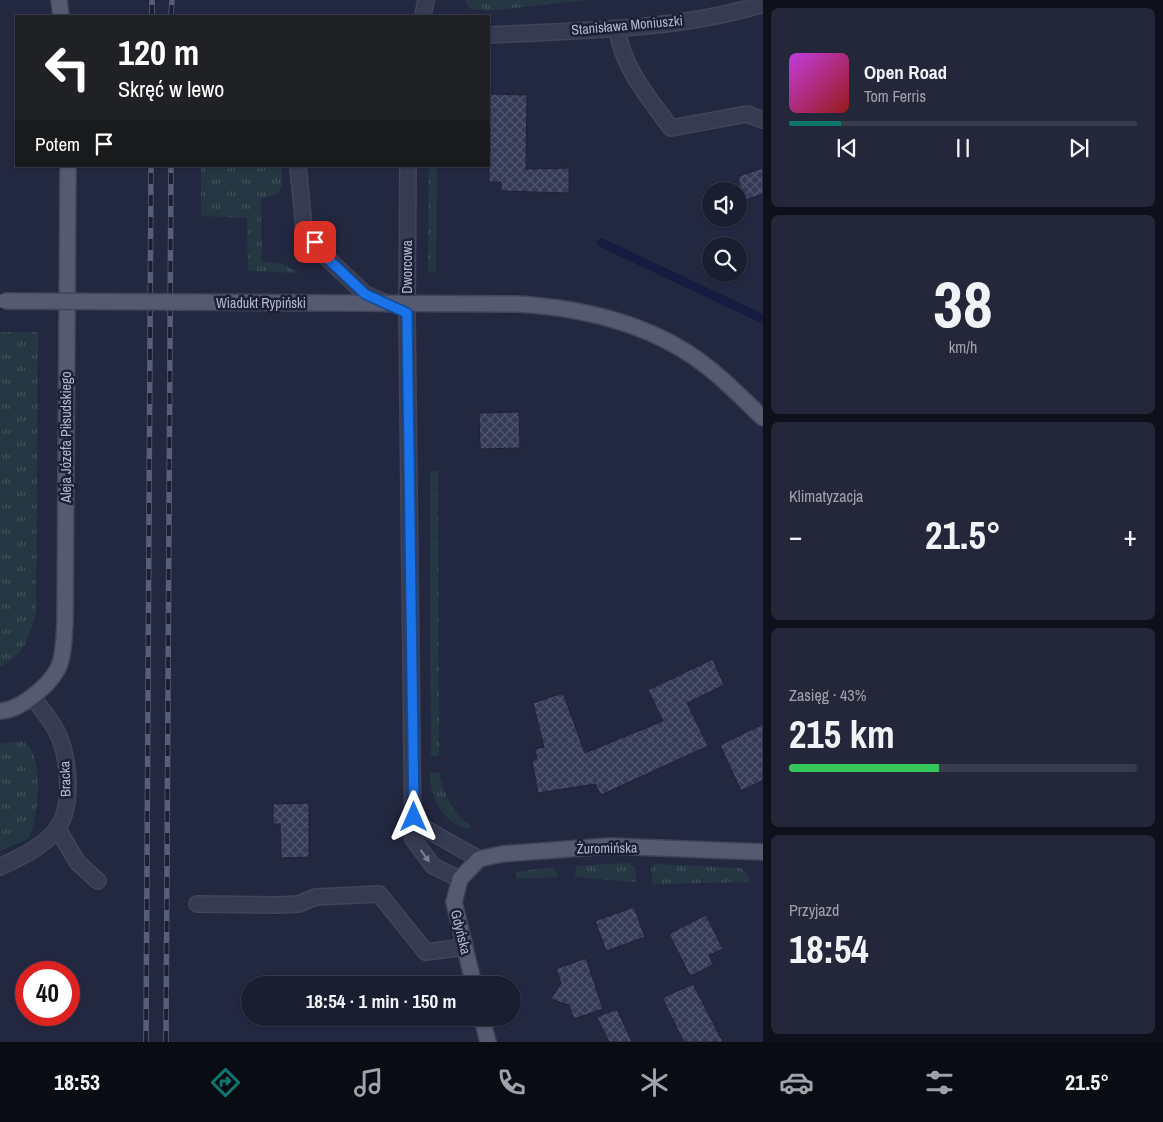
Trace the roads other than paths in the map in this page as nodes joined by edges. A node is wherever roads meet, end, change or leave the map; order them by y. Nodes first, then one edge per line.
1 (59, 0) edge
2 (426, 0) edge
3 (763, 4) edge
4 (61, 15) edge
5 (423, 15) edge
6 (617, 28) junction
7 (490, 35) edge
8 (763, 120) edge
9 (68, 167) edge
10 (298, 167) edge
11 (408, 167) edge
12 (2, 302) edge
13 (407, 313) junction
14 (763, 418) edge
15 (33, 697) junction
16 (0, 711) edge
17 (414, 817) junction
18 (57, 828) junction
19 (763, 852) edge
20 (478, 859) junction
21 (0, 867) edge
22 (460, 879) junction
23 (98, 881) dead end
24 (197, 904) dead end
25 (465, 947) junction
26 (472, 976) edge
27 (484, 1026) edge
28 (488, 1042) edge

1 - 4 main road
2 - 5 street
3 - 6 street, Stanisława Moniuszki
6 - 7 street, Stanisława Moniuszki
6 - 8 street
9 - 15 main road, Aleja Józefa Piłsudskiego
10 - 13 street
11 - 13 street, Dworcowa
12 - 14 main road, Wiadukt Rypiński, bridge
13 - 17 street, Dworcowa
15 - 16 main road
15 - 18 street, Bracka
17 - 20 street
17 -> 22 street, Dworcowa
18 - 21 street, Bracka
18 - 23 street
19 - 20 main road, Żuromińska
20 - 22 main road
22 - 25 main road, Gdyńska
24 - 25 street
25 - 26 main road, Gdyńska
27 - 28 main road

